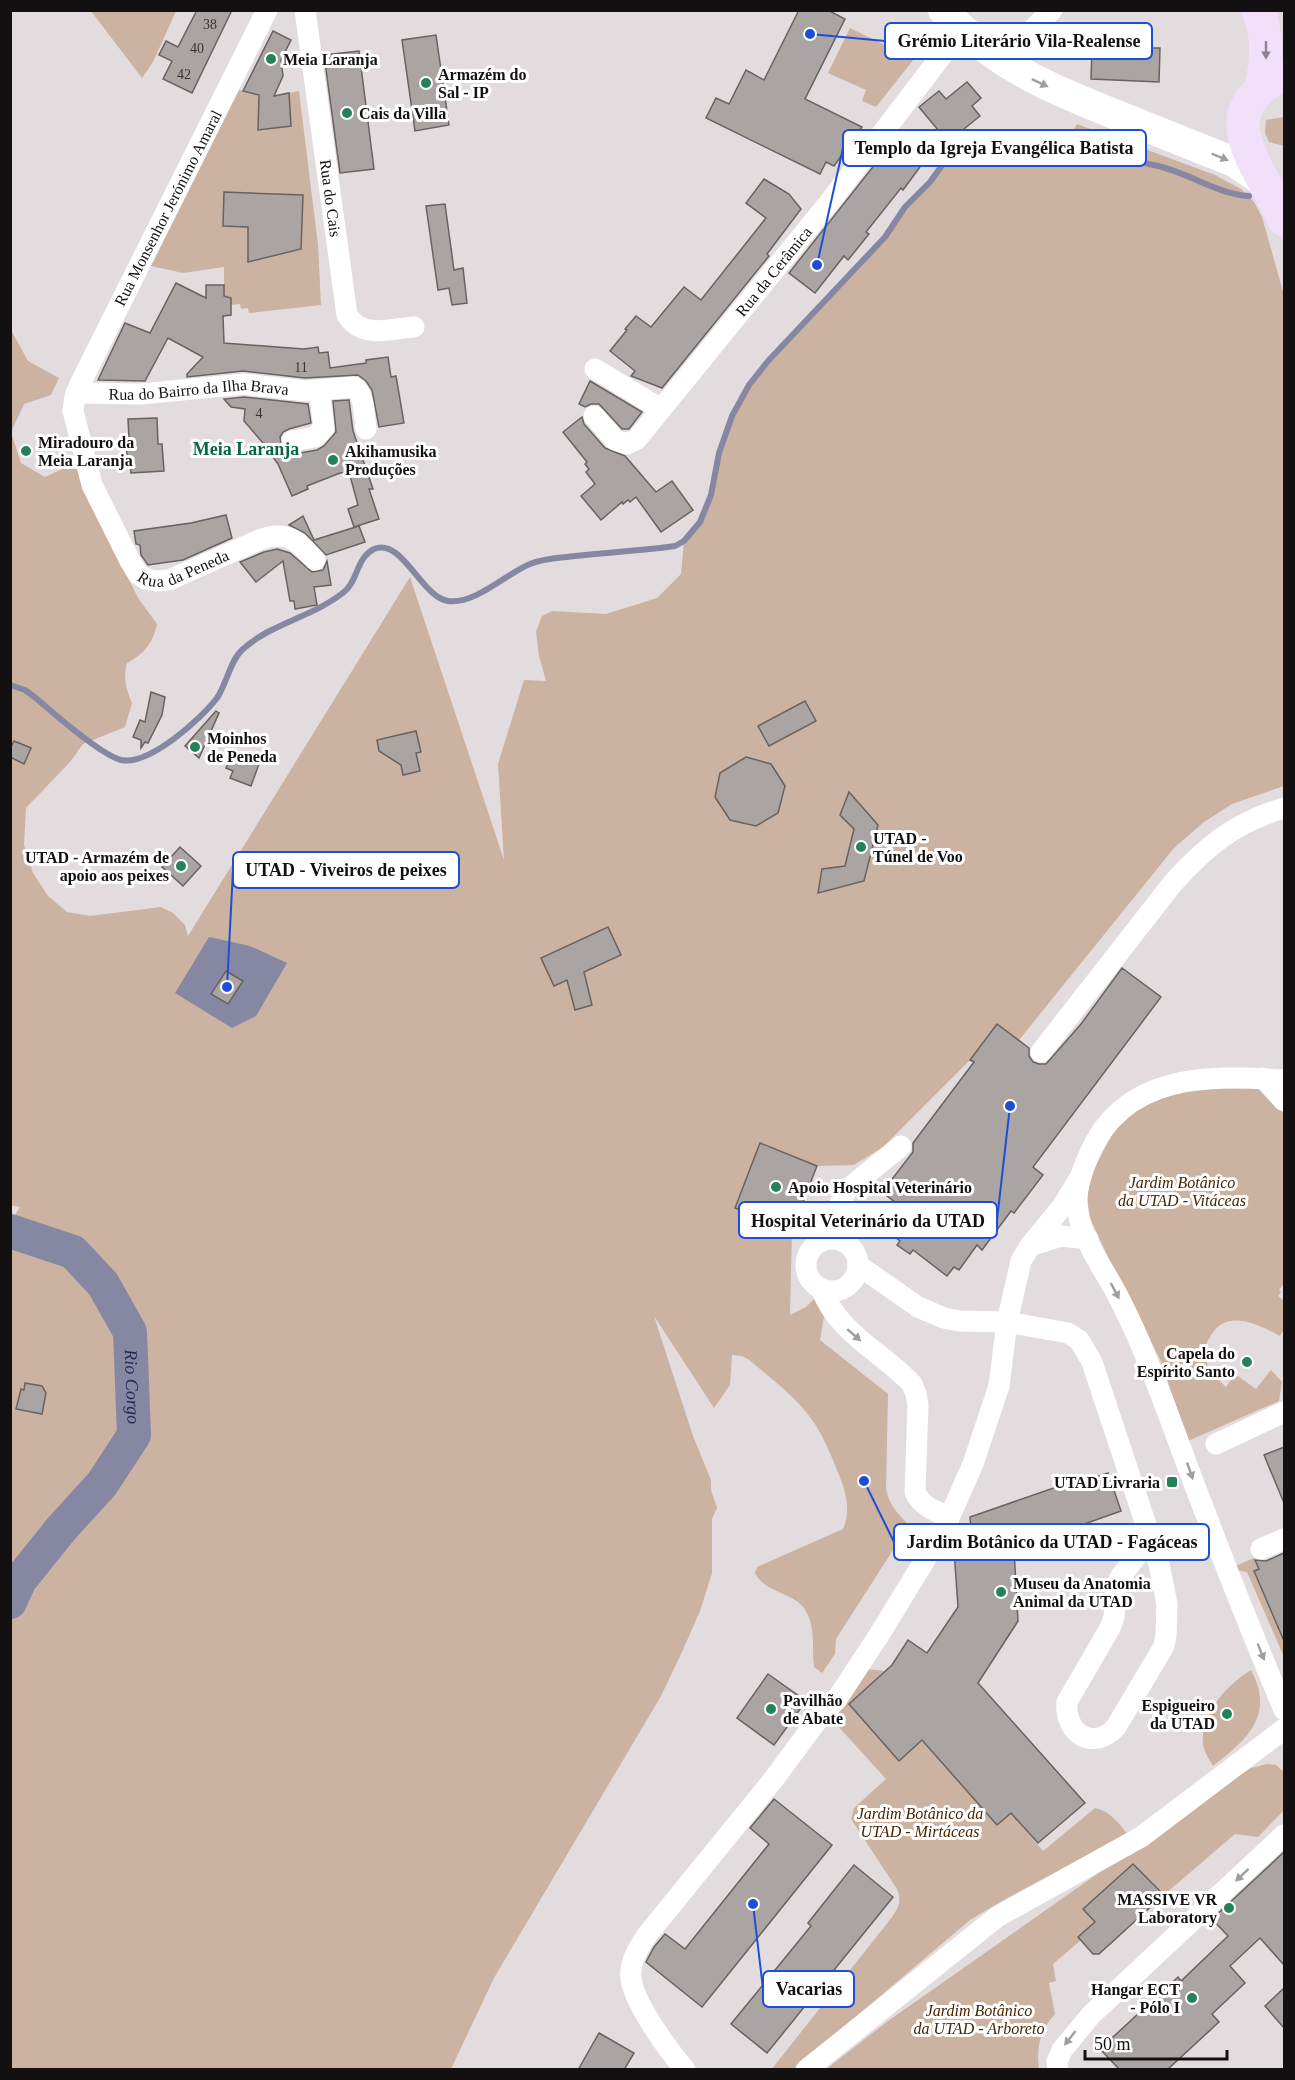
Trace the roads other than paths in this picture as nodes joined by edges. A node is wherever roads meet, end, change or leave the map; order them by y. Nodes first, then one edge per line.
1 (267, 10) edge
2 (1052, 10) edge
3 (1258, 10) edge
4 (302, 14) edge
5 (952, 20) edge
6 (1008, 65) junction
7 (1272, 82) edge
8 (1264, 182) junction
9 (1284, 220) edge
10 (414, 327) dead end
11 (596, 369) dead end
12 (319, 390) junction
13 (75, 400) junction
14 (661, 409) junction
15 (594, 416) dead end
16 (366, 429) dead end
17 (292, 441) dead end
18 (315, 560) dead end
19 (1284, 808) edge
20 (1041, 1052) dead end
21 (1263, 1078) junction
22 (1284, 1080) edge
23 (1284, 1101) edge
24 (901, 1146) dead end
25 (1081, 1176) junction
26 (833, 1238) junction
27 (1088, 1239) junction
28 (1030, 1246) junction
29 (858, 1265) junction
30 (820, 1288) junction
31 (1007, 1322) junction
32 (1284, 1413) edge
33 (1216, 1444) dead end
34 (949, 1517) junction
35 (1149, 1534) junction
36 (1284, 1539) edge
37 (1261, 1549) dead end
38 (1284, 1710) edge
39 (1284, 1729) edge
40 (1284, 1835) edge
41 (685, 2070) edge
42 (806, 2070) edge
43 (1058, 2070) edge

1 - 13 street, Rua Monsenhor Jerónimo Amaral
2 - 6 street
3 -> 7 main road
4 - 10 street, Rua do Cais
5 - 6 main road
5 - 14 street, Rua da Cerâmica
6 -> 8 main road
7 - 8 main road
8 - 9 main road
11 - 14 street
12 - 13 street, Rua do Bairro da Ilha Brava
12 - 16 street, Rua do Bairro da Ilha Brava
12 - 17 street
13 - 18 street, Rua da Peneda
14 - 15 street, Rua da Cerâmica
19 - 20 street
21 - 22 street
21 - 23 street
21 - 25 street
24 - 26 street
25 - 27 street
25 - 28 street
26 - 29 street
26 - 30 street
27 - 28 street
27 -> 38 street
28 - 31 street
29 - 30 street
29 - 31 street
30 -> 34 street
31 - 34 street
31 - 35 street
32 - 33 street
34 - 41 street
35 - 35 street
36 - 37 street
39 - 42 street
40 -> 43 street

